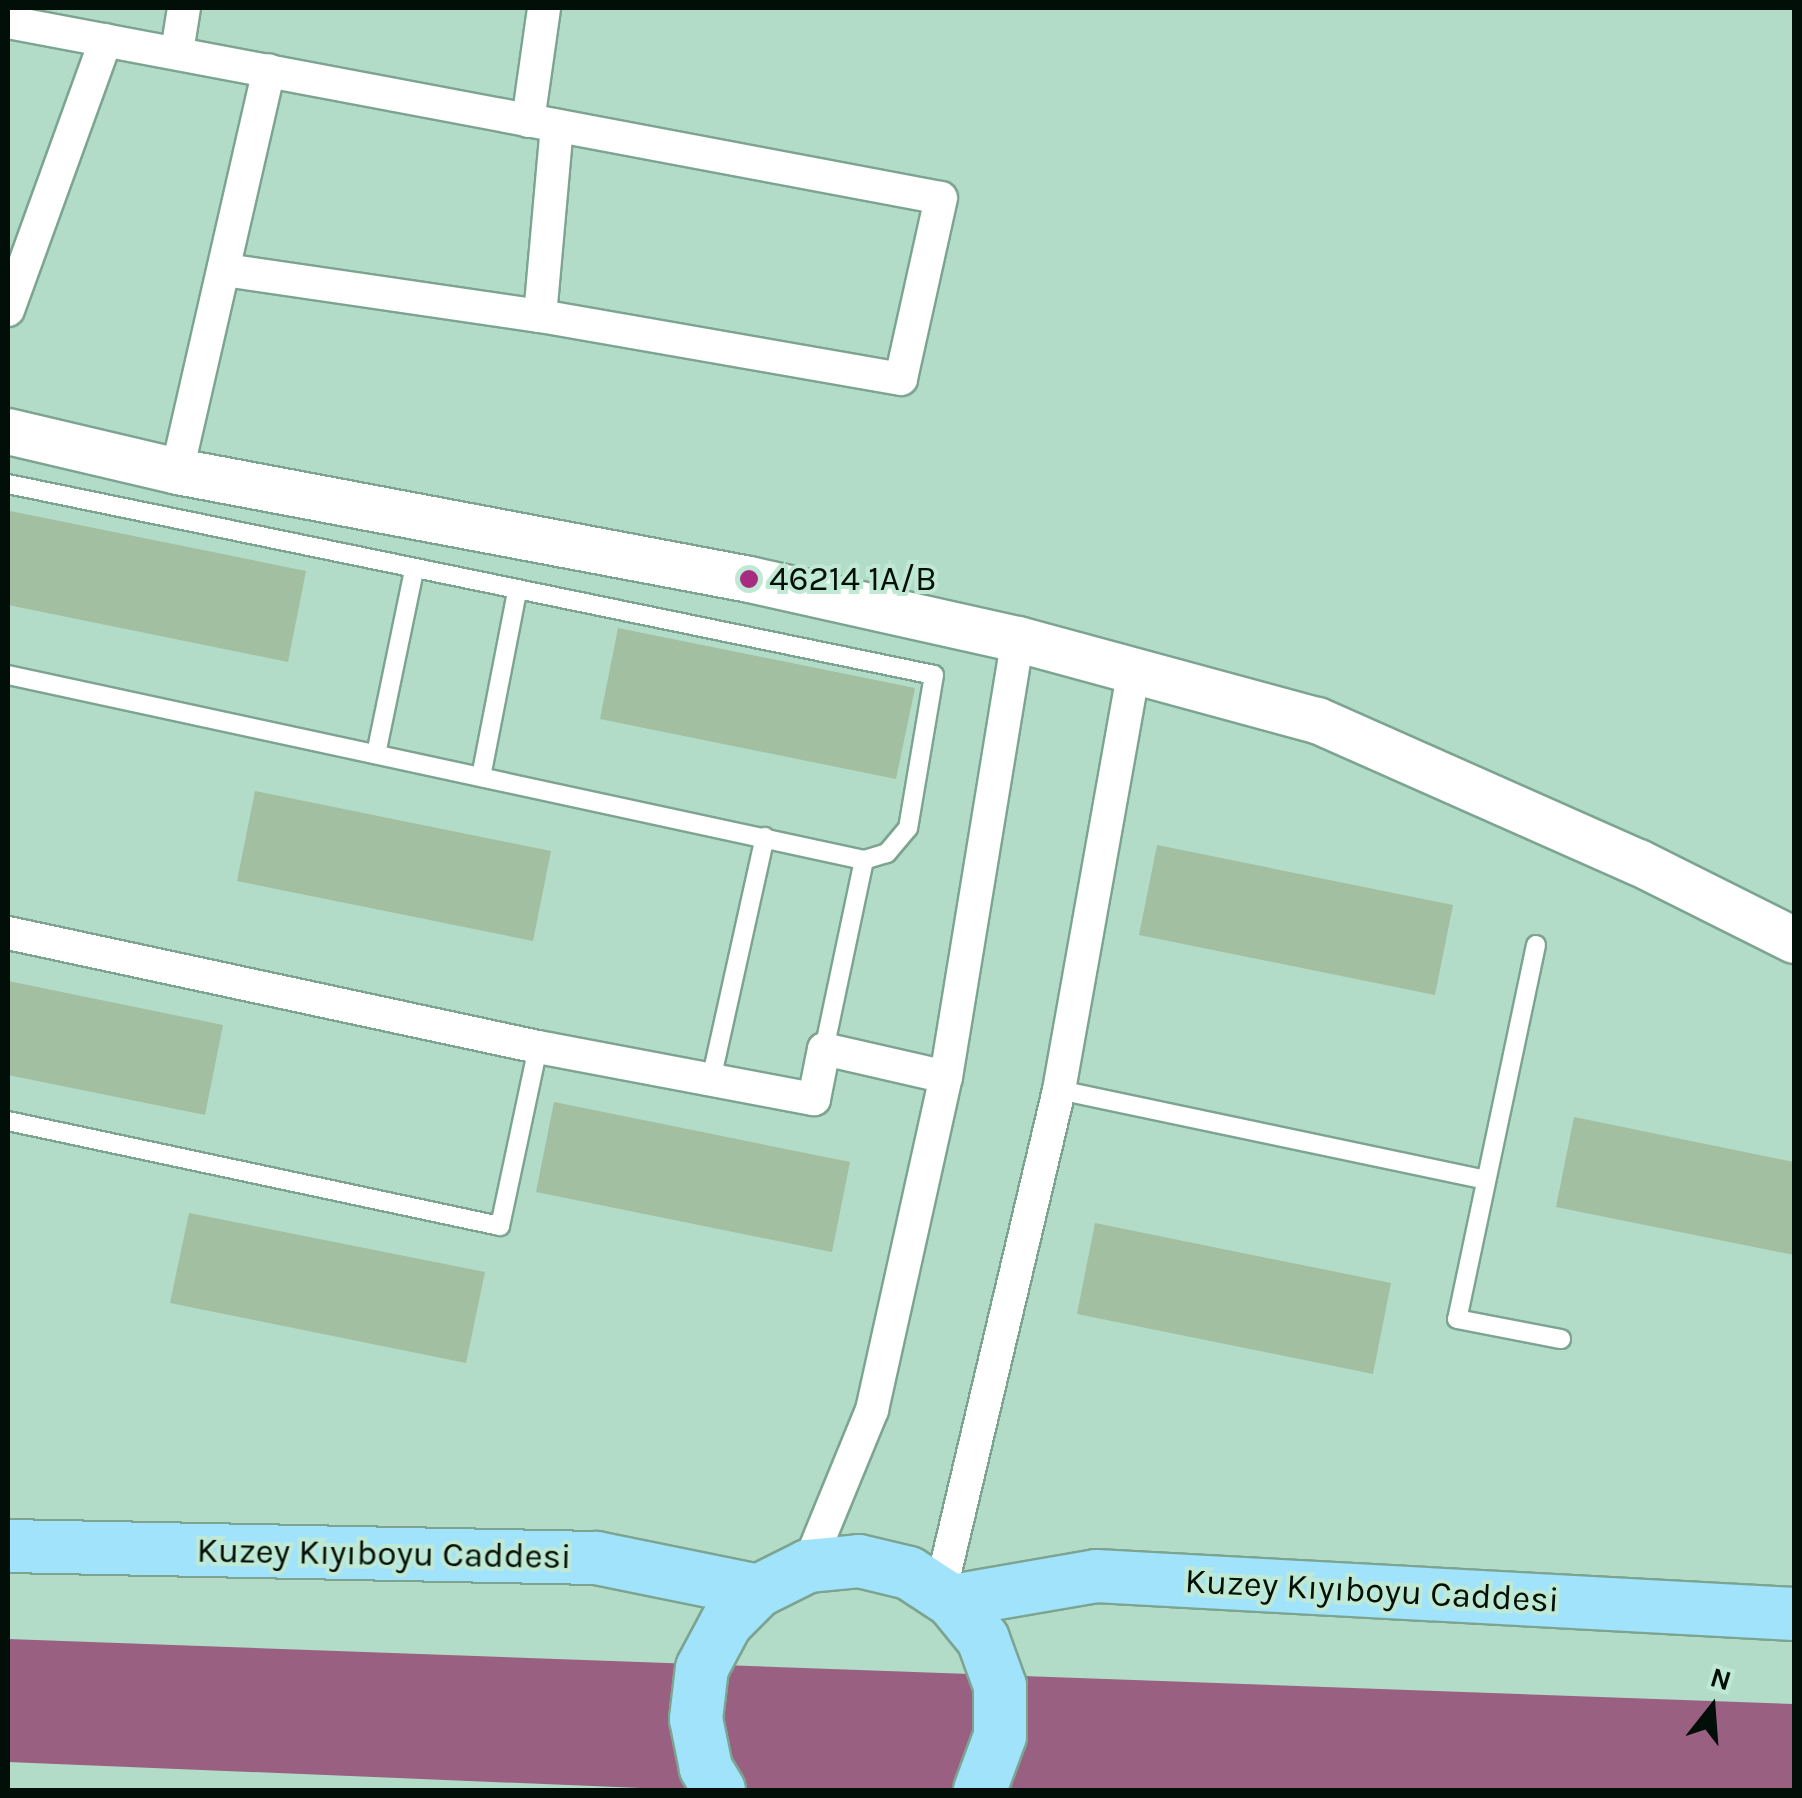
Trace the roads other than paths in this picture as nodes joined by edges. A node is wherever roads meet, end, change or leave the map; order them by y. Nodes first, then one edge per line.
1 (184, 8) edge
2 (544, 8) edge
3 (8, 22) edge
4 (106, 40) junction
5 (177, 52) junction
6 (269, 70) junction
7 (542, 124) junction
8 (226, 270) junction
9 (8, 310) edge
10 (540, 316) junction
11 (8, 432) edge
12 (177, 471) junction
13 (8, 484) edge
14 (414, 570) junction
15 (518, 591) junction
16 (1018, 639) junction
17 (1134, 669) junction
18 (8, 676) edge
19 (376, 754) junction
20 (481, 776) junction
21 (766, 837) junction
22 (864, 860) junction
23 (8, 934) edge
24 (1794, 940) edge
25 (1536, 945) dead end
26 (538, 1047) junction
27 (824, 1049) junction
28 (946, 1077) junction
29 (711, 1080) junction
30 (1059, 1090) junction
31 (8, 1121) edge
32 (1485, 1180) junction
33 (1561, 1339) dead end
34 (8, 1546) edge
35 (808, 1566) junction
36 (758, 1591) junction
37 (946, 1597) junction
38 (1794, 1614) edge
39 (720, 1790) edge
40 (980, 1790) edge

1 - 5 street
2 - 7 street
3 - 4 street
4 - 5 street
4 - 9 street
5 - 6 street
6 - 7 street
6 - 8 street
7 - 10 street
7 - 10 street
8 - 10 street
8 - 12 street
11 - 12 main road
12 - 16 main road
13 - 14 lane
14 - 15 lane
14 - 19 lane
15 - 20 lane
15 - 22 lane
16 - 17 main road
16 - 28 street
17 - 24 main road
17 - 30 street
18 - 19 lane
19 - 20 lane
20 - 21 lane
21 - 22 lane
21 - 29 lane
22 - 27 lane
23 - 26 street
25 - 32 lane
26 - 29 street
26 - 31 lane
27 - 28 street
27 - 29 street
28 - 35 street
30 - 32 lane
30 - 37 street
32 - 33 lane
34 - 36 main road, Kuzey Kıyıboyu Caddesi
35 - 36 main road
35 - 37 main road
36 - 39 main road
37 - 38 main road, Kuzey Kıyıboyu Caddesi
37 - 40 main road

